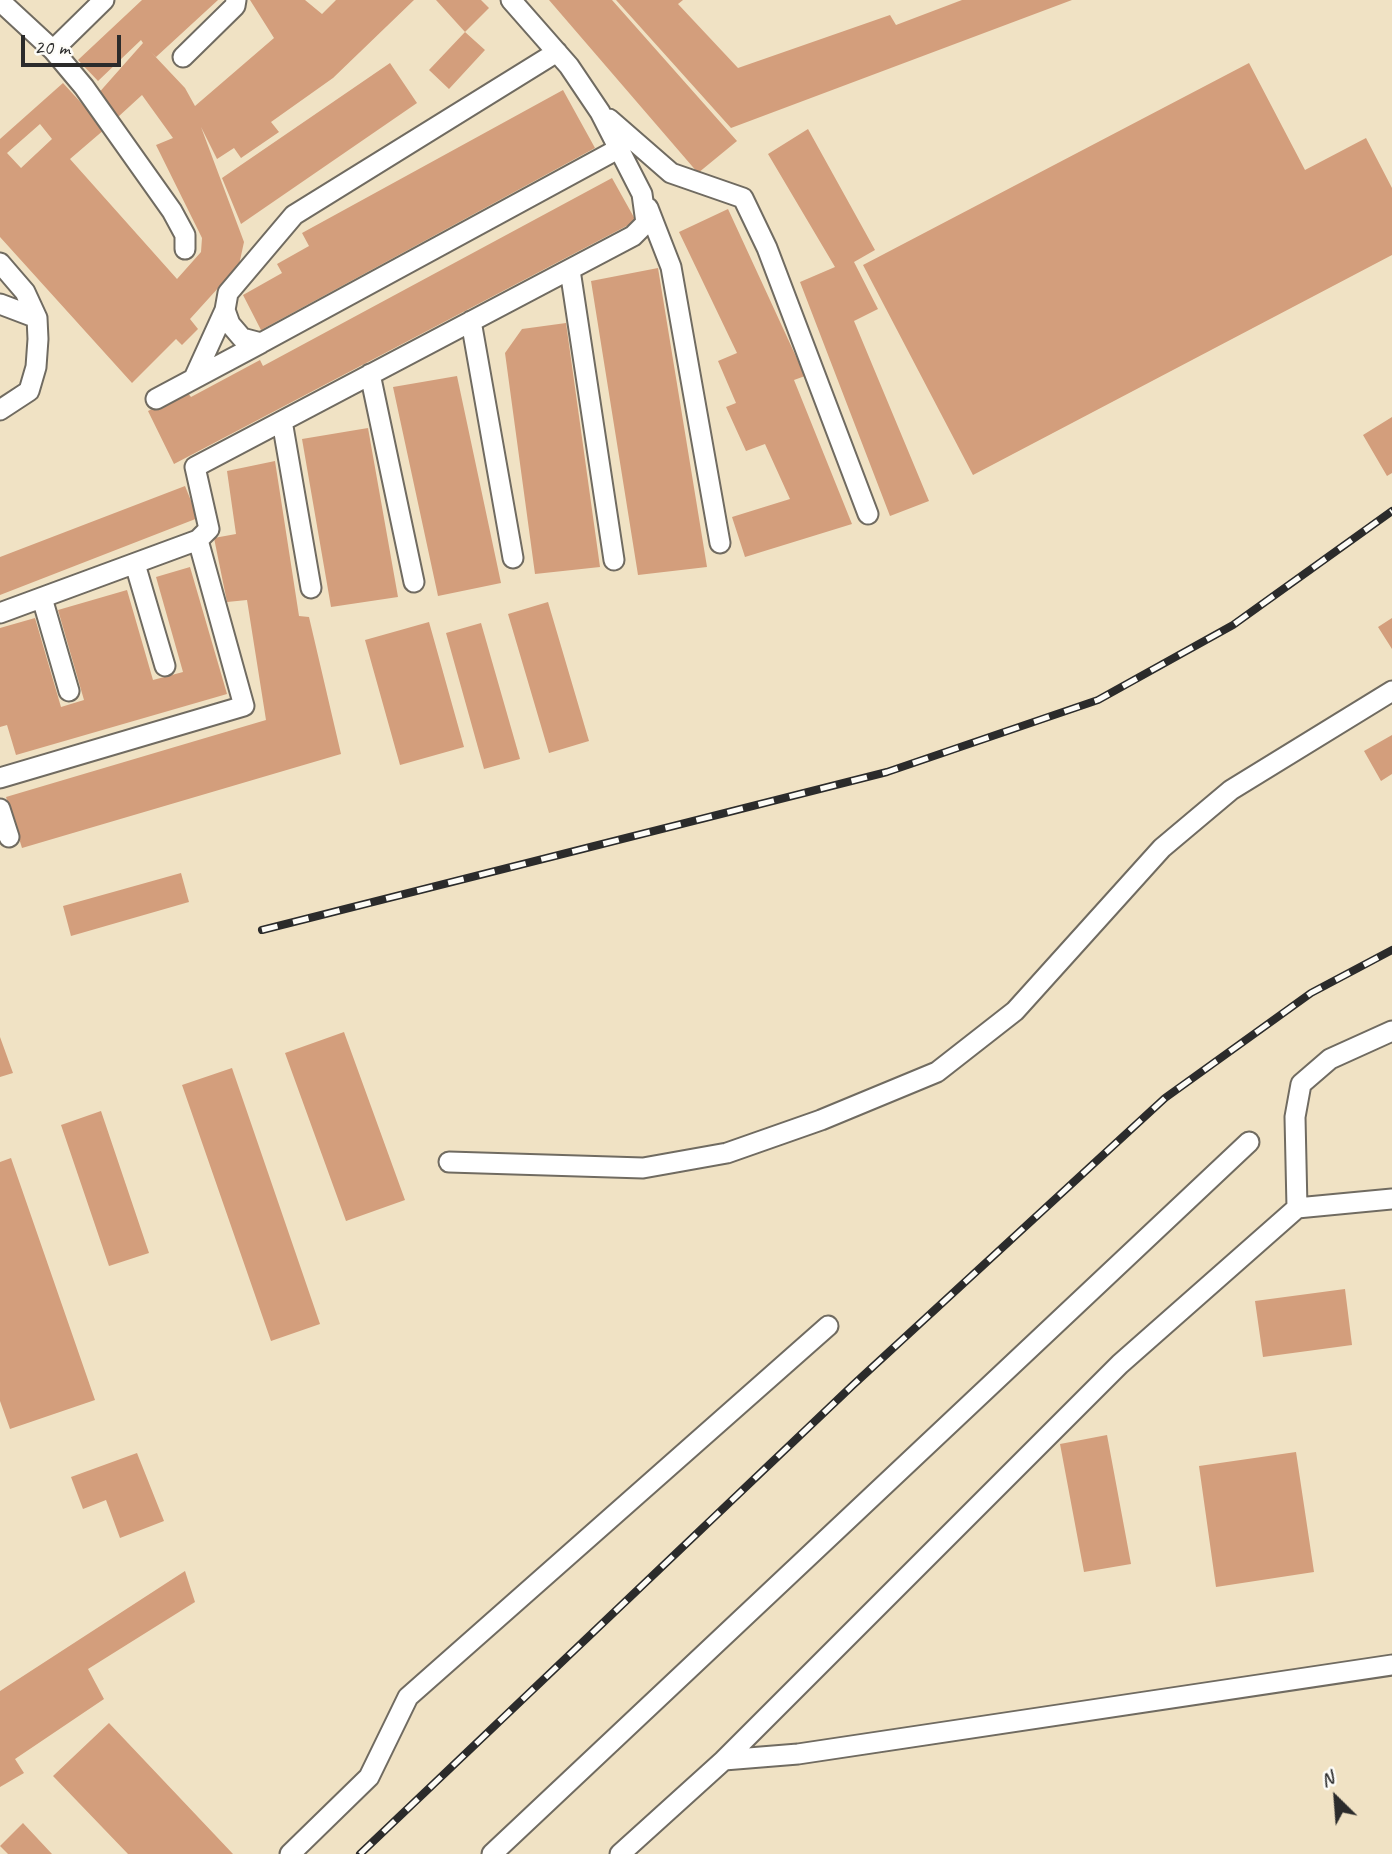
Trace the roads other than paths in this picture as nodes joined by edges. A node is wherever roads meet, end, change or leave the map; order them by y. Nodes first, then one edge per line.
1 (104, 0) edge
2 (236, 0) edge
3 (511, 0) edge
4 (0, 1) edge
5 (53, 50) junction
6 (556, 52) junction
7 (183, 57) dead end
8 (600, 112) junction
9 (618, 149) junction
10 (642, 194) junction
11 (186, 249) dead end
12 (0, 263) edge
13 (570, 270) junction
14 (0, 304) edge
15 (225, 310) junction
16 (37, 318) junction
17 (471, 321) junction
18 (261, 343) junction
19 (370, 374) junction
20 (194, 378) junction
21 (156, 399) dead end
22 (0, 410) edge
23 (282, 421) junction
24 (868, 514) dead end
25 (198, 540) junction
26 (720, 543) dead end
27 (513, 558) dead end
28 (614, 560) dead end
29 (135, 564) junction
30 (414, 582) dead end
31 (311, 588) dead end
32 (42, 598) junction
33 (0, 613) edge
34 (165, 666) dead end
35 (69, 691) dead end
36 (1392, 691) edge
37 (0, 778) edge
38 (0, 809) edge
39 (9, 837) dead end
40 (1392, 1031) edge
41 (1249, 1142) dead end
42 (449, 1162) dead end
43 (1392, 1199) edge
44 (1297, 1208) junction
45 (828, 1326) dead end
46 (1392, 1665) edge
47 (724, 1760) junction
48 (289, 1854) edge
49 (492, 1854) edge
50 (620, 1854) edge

1 - 5 lane
2 - 7 lane
3 - 6 lane
4 - 5 lane
5 - 11 lane
6 - 8 lane
6 - 15 lane
8 - 9 lane
8 - 24 lane
9 - 10 lane
9 - 18 lane
10 - 13 lane
10 - 26 lane
12 - 16 lane
13 - 17 lane
13 - 28 lane
14 - 16 lane
15 - 18 lane
15 - 20 lane
16 - 22 lane
17 - 19 lane
17 - 27 lane
18 - 20 lane
19 - 23 lane
19 - 30 lane
20 - 21 lane
23 - 25 lane
23 - 31 lane
25 - 29 lane
25 - 37 lane
29 - 32 lane
29 - 34 lane
32 - 33 lane
32 - 35 lane
36 - 42 lane
38 - 39 lane
40 - 44 lane
41 - 49 lane
43 - 44 lane
44 - 47 lane
45 - 48 lane
46 - 47 lane
47 - 50 lane

